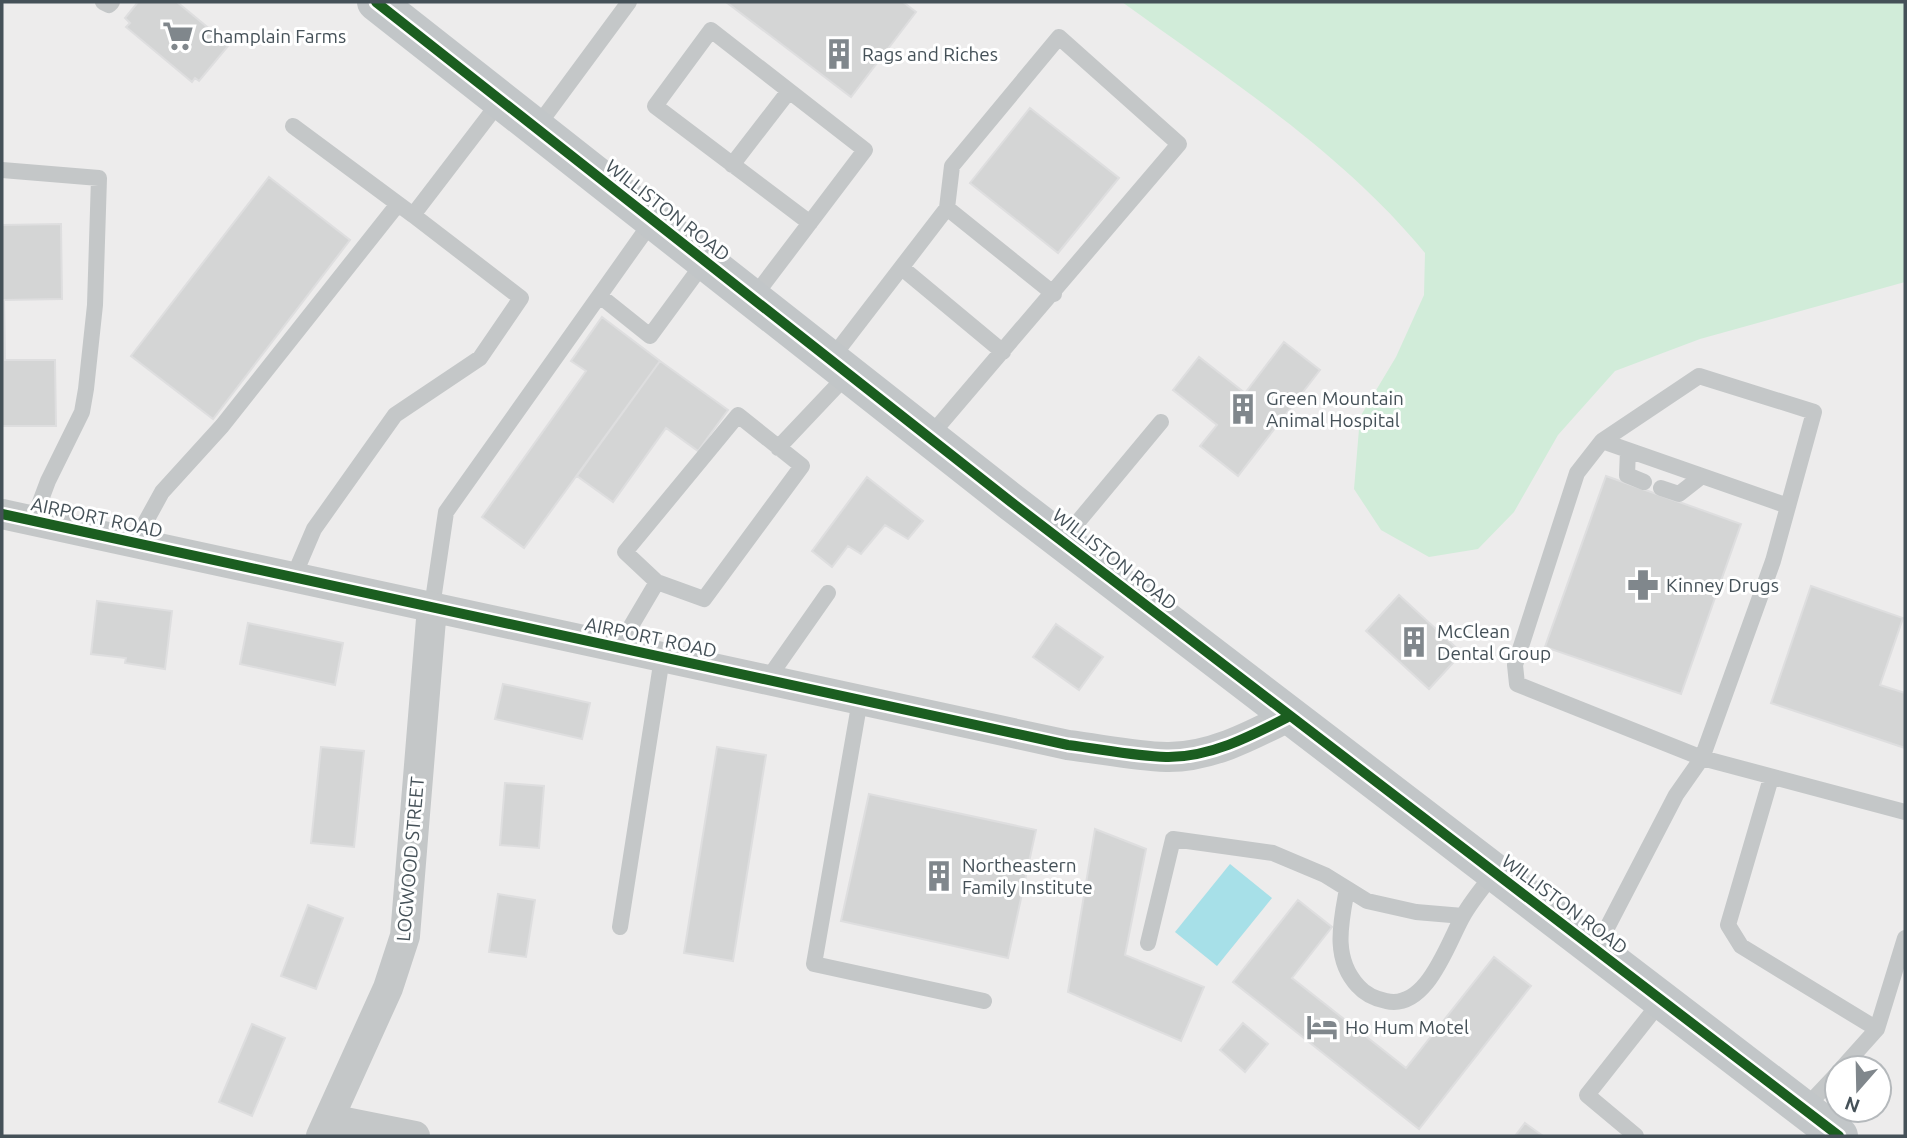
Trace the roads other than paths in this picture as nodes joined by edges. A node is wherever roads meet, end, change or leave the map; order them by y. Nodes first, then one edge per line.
1 (103, 2) edge
2 (112, 2) edge
3 (376, 2) edge
4 (629, 2) edge
5 (789, 90) junction
6 (501, 100) junction
7 (293, 126) dead end
8 (536, 128) junction
9 (732, 165) junction
10 (2, 170) edge
11 (398, 204) junction
12 (947, 208) junction
13 (413, 215) junction
14 (653, 220) junction
15 (810, 223) junction
16 (705, 261) junction
17 (902, 268) junction
18 (1054, 294) junction
19 (600, 296) junction
20 (752, 298) junction
21 (1003, 352) junction
22 (839, 367) junction
23 (1161, 422) dead end
24 (929, 437) junction
25 (1602, 440) junction
26 (778, 448) junction
27 (1628, 450) junction
28 (1702, 476) junction
29 (1644, 482) dead end
30 (1661, 488) dead end
31 (1788, 506) junction
32 (2, 514) edge
33 (33, 521) junction
34 (1062, 541) junction
35 (134, 543) junction
36 (293, 578) junction
37 (657, 582) junction
38 (828, 593) dead end
39 (432, 607) junction
40 (618, 648) junction
41 (662, 657) junction
42 (767, 680) junction
43 (860, 700) junction
44 (1290, 716) junction
45 (1702, 758) junction
46 (1771, 778) junction
47 (1905, 812) edge
48 (1495, 872) junction
49 (1348, 889) junction
50 (1463, 916) junction
51 (620, 927) dead end
52 (1905, 939) edge
53 (1148, 943) dead end
54 (1596, 949) junction
55 (1662, 1000) junction
56 (984, 1001) dead end
57 (1877, 1029) junction
58 (1855, 1054) edge
59 (1823, 1089) edge
60 (1804, 1110) junction
61 (325, 1128) edge
62 (415, 1136) edge
63 (1636, 1136) edge
64 (1839, 1136) edge

1 - 2 lane
3 - 6 main road, WILLISTON ROAD
4 - 8 lane
5 - 9 lane
5 - 9 lane
5 - 15 lane
6 - 8 main road, WILLISTON ROAD
6 - 13 lane
7 - 11 lane
8 - 14 main road, WILLISTON ROAD
9 - 15 lane
10 - 33 lane
11 - 13 lane
11 - 35 lane
12 - 17 lane
12 - 18 lane
12 - 18 lane
13 - 36 lane
14 - 16 main road, WILLISTON ROAD
14 - 19 lane
15 - 20 lane
16 - 19 lane
16 - 20 main road, WILLISTON ROAD
17 - 21 lane
17 - 22 lane
18 - 21 lane
19 - 39 lane
20 - 22 main road, WILLISTON ROAD
21 - 24 lane
22 - 24 main road, WILLISTON ROAD
22 - 26 lane
23 - 34 lane
24 - 34 main road, WILLISTON ROAD
25 - 27 lane
25 - 31 lane
25 - 45 lane
26 - 37 lane
26 - 37 lane
27 - 28 lane
27 - 29 lane
28 - 30 lane
28 - 31 lane
31 - 45 lane
32 - 33 street, AIRPORT ROAD
33 - 35 street, AIRPORT ROAD
34 - 44 main road, WILLISTON ROAD
35 - 36 street, AIRPORT ROAD
36 - 39 street, AIRPORT ROAD
37 - 40 lane
38 - 42 lane
39 - 40 street, AIRPORT ROAD
39 - 61 street, LOGWOOD STREET
40 - 41 street, AIRPORT ROAD
41 - 42 street, AIRPORT ROAD
41 - 51 lane
42 - 43 street, AIRPORT ROAD
43 - 44 street, AIRPORT ROAD
43 - 56 lane
44 - 48 main road, WILLISTON ROAD
45 - 46 lane
45 - 54 lane
46 - 47 lane
46 - 57 lane
48 - 50 lane
48 - 54 main road, WILLISTON ROAD
49 - 50 lane
49 - 50 lane
49 - 53 lane
52 - 57 lane
54 - 55 main road, WILLISTON ROAD
55 - 60 main road, WILLISTON ROAD
55 - 63 lane
57 - 58 lane
59 - 60 lane
60 - 64 main road, WILLISTON ROAD
61 - 62 street

